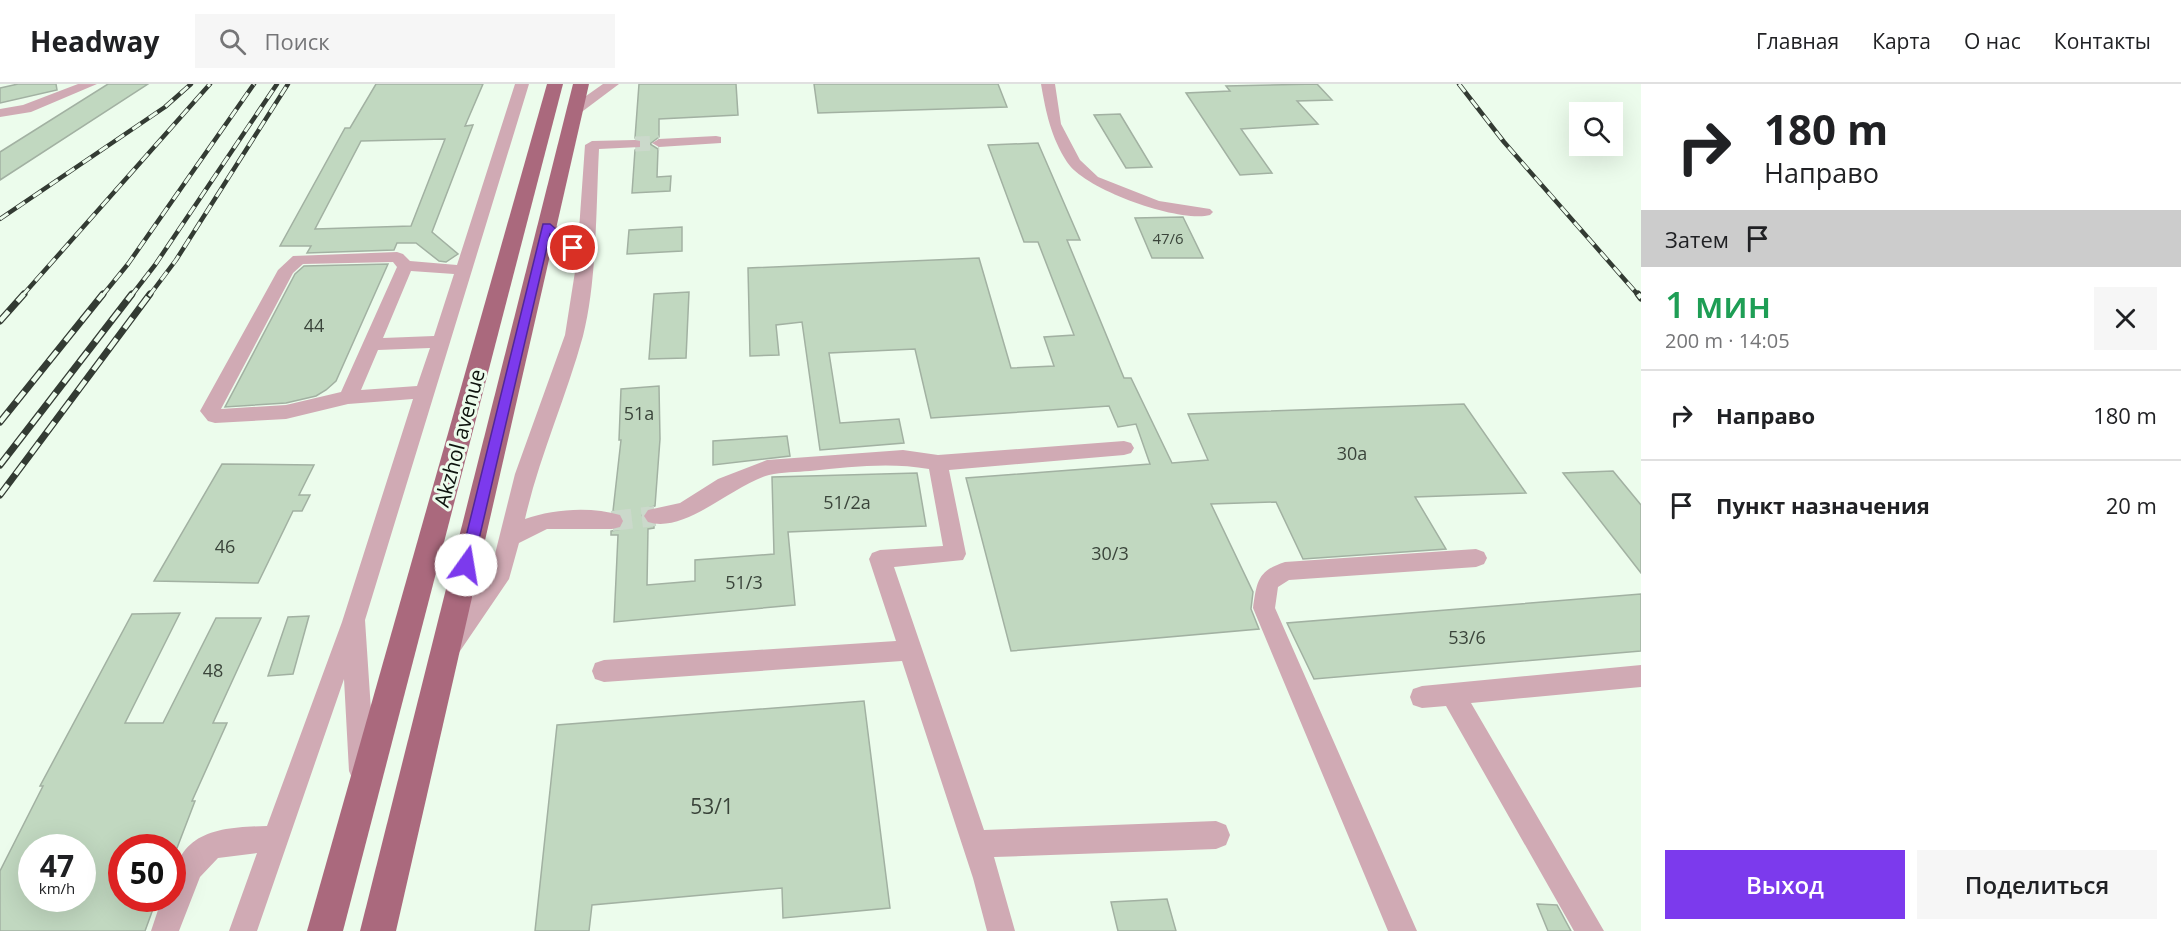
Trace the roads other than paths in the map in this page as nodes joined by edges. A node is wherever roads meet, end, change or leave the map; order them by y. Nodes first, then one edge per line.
1 (90, 84) edge
2 (522, 84) edge
3 (555, 84) edge
4 (581, 84) edge
5 (612, 84) edge
6 (1048, 84) edge
7 (574, 111) junction
8 (0, 113) edge
9 (716, 140) dead end
10 (658, 143) tunnel mouth
11 (635, 144) tunnel mouth
12 (566, 145) junction
13 (537, 147) junction
14 (1204, 212) dead end
15 (547, 226) junction
16 (585, 258) junction
17 (405, 266) junction
18 (463, 270) junction
19 (441, 342) junction
20 (371, 344) junction
21 (424, 392) junction
22 (348, 397) junction
23 (1124, 448) dead end
24 (938, 463) junction
25 (655, 516) tunnel mouth
26 (612, 521) tunnel mouth
27 (511, 537) junction
28 (1476, 558) dead end
29 (353, 620) junction
30 (911, 650) junction
31 (444, 655) junction
32 (604, 671) dead end
33 (1641, 676) edge
34 (1452, 694) junction
35 (1422, 697) dead end
36 (363, 794) junction
37 (1216, 835) dead end
38 (275, 839) junction
39 (975, 844) junction
40 (165, 931) edge
41 (243, 931) edge
42 (325, 931) edge
43 (378, 931) edge
44 (1001, 931) edge
45 (1402, 931) edge
46 (1590, 931) edge

1 - 8 street
2 - 18 street
3 - 13 main road, Akzhol avenue
4 - 7 main road, Akzhol avenue
5 - 7 street
6 - 14 street
7 - 12 main road, Akzhol avenue
9 - 10 street
11 - 16 street
12 - 13 main road
12 - 15 main road, Akzhol avenue
13 - 36 main road, Akzhol avenue
15 - 16 street
15 - 31 main road, Akzhol avenue
16 - 27 street
17 - 18 street
17 - 20 street
17 - 22 street
18 - 19 street
19 - 20 street
19 - 21 street
20 - 22 street
21 - 22 street
21 - 29 street
23 - 24 street
24 - 25 street
24 - 30 street
26 - 27 street
27 - 31 street
28 - 45 street
29 - 36 street
29 - 38 street
30 - 32 street
30 - 39 street
31 - 43 main road, Akzhol avenue
33 - 34 street
34 - 35 street
34 - 46 street
36 - 42 main road, Akzhol avenue
37 - 39 street
38 - 40 street
38 - 41 street
39 - 44 street

